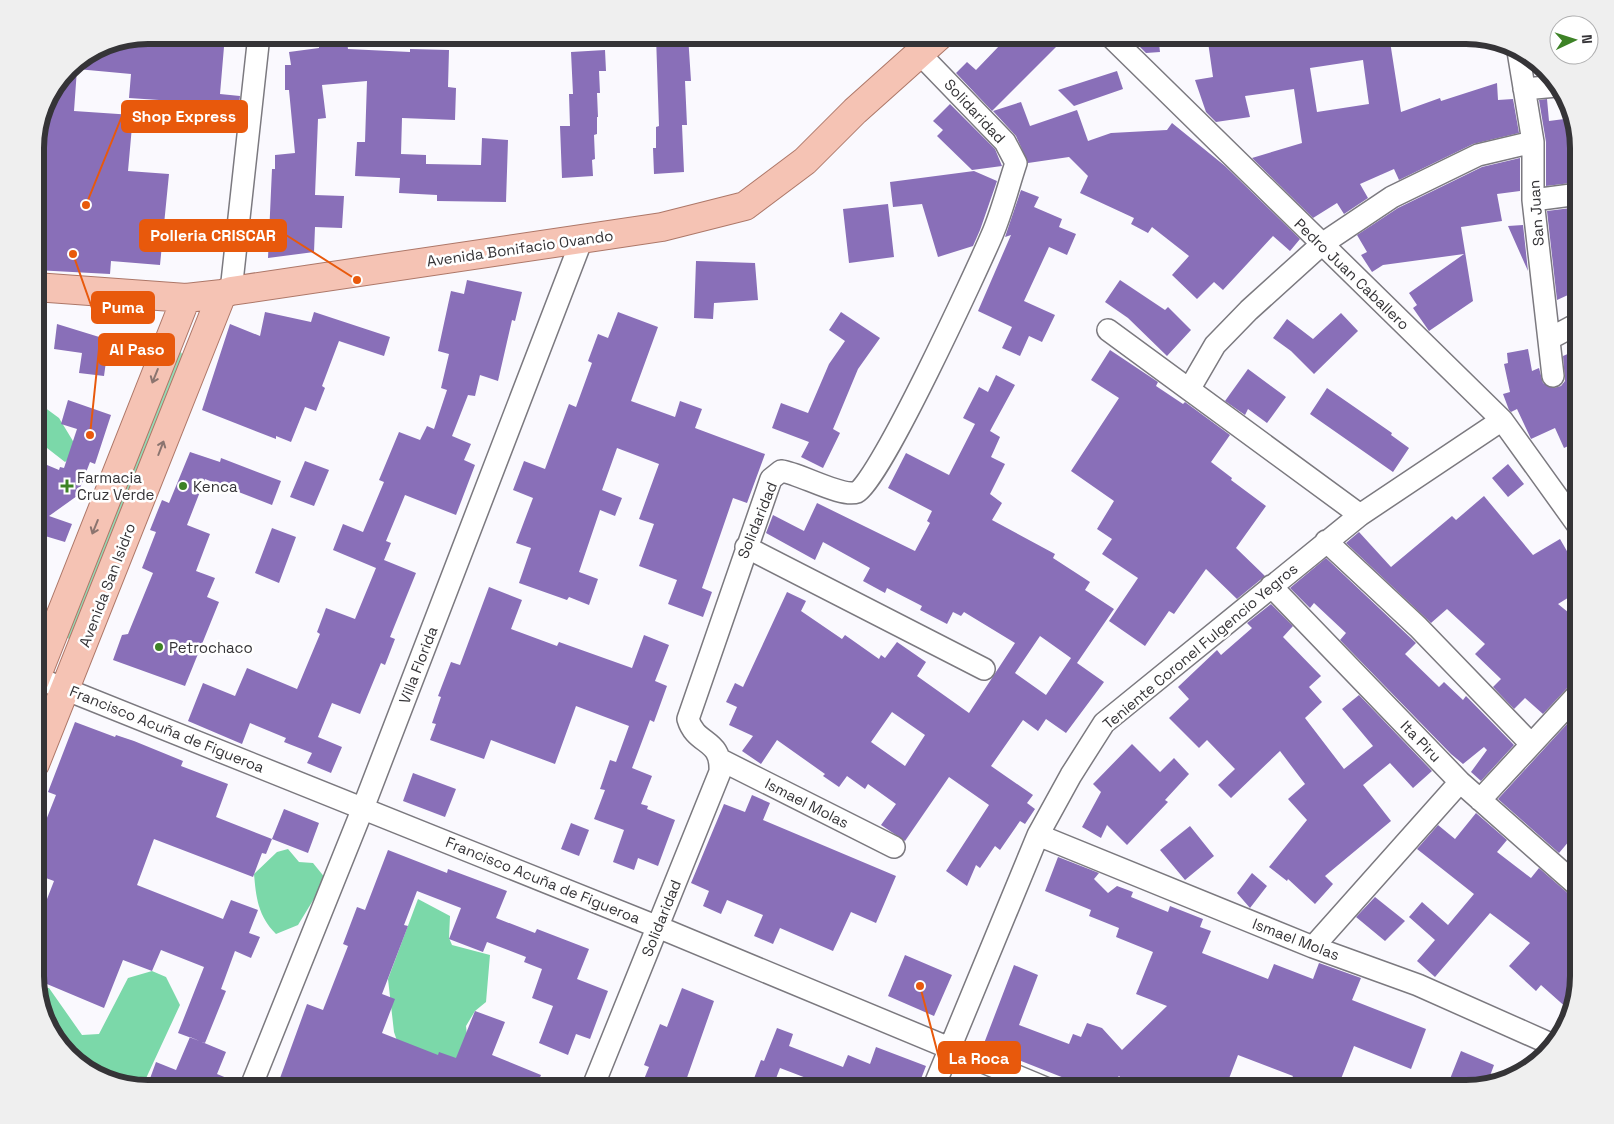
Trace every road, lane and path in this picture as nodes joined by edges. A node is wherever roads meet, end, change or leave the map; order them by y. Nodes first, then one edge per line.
1 (257, 44) edge
2 (930, 44) edge
3 (1118, 44) edge
4 (919, 53) junction
5 (1519, 58) edge
6 (1551, 87) edge
7 (1524, 89) junction
8 (1533, 142) junction
9 (1570, 195) edge
10 (1533, 200) junction
11 (582, 239) junction
12 (1322, 244) junction
13 (44, 288) edge
14 (226, 292) junction
15 (186, 298) junction
16 (1570, 328) edge
17 (1108, 330) dead end
18 (1549, 339) junction
19 (1553, 376) dead end
20 (1190, 388) junction
21 (1502, 420) junction
22 (1570, 502) edge
23 (1360, 515) junction
24 (1326, 541) junction
25 (746, 547) junction
26 (1270, 586) junction
27 (44, 658) edge
28 (984, 669) dead end
29 (44, 681) edge
30 (66, 689) junction
31 (1570, 703) edge
32 (44, 742) edge
33 (1531, 744) junction
34 (721, 760) junction
35 (1460, 782) junction
36 (1480, 800) junction
37 (363, 808) junction
38 (1038, 835) junction
39 (894, 847) dead end
40 (1570, 879) edge
41 (658, 927) junction
42 (1313, 947) junction
43 (1547, 1042) edge
44 (949, 1049) junction
45 (254, 1080) edge
46 (596, 1080) edge
47 (937, 1080) edge
48 (1026, 1080) edge

1 - 14 street
2 - 4 main road, Avenida Bonifacio Ovando
3 - 12 street, Pedro Juan Caballero
4 - 11 main road, Avenida Bonifacio Ovando
4 - 25 street, Solidaridad
5 - 7 street, San Juan
6 - 7 street
7 - 8 street, San Juan
8 - 10 street, San Juan
8 - 12 street
9 - 10 street
10 - 18 street, San Juan
11 - 14 main road, Avenida Bonifacio Ovando
11 - 37 street, Villa Florida
12 - 20 street
12 - 21 street, Pedro Juan Caballero
13 - 15 main road, Avenida Bonifacio Ovando
14 - 15 main road, Avenida Bonifacio Ovando
30 -> 14 main road, Avenida San Isidro
15 -> 27 main road, Avenida San Isidro
16 - 18 street
17 - 20 street
18 - 19 street, San Juan
20 - 23 street
21 - 22 street, Pedro Juan Caballero
21 - 23 street, Teniente Coronel Fulgencio Yegros
23 - 24 street, Teniente Coronel Fulgencio Yegros
24 - 26 street, Teniente Coronel Fulgencio Yegros
24 - 33 street
25 - 28 street
25 - 34 street, Solidaridad
26 - 35 street, Ita Piru
26 - 38 street, Teniente Coronel Fulgencio Yegros
29 - 30 street, Francisco Acuña de Figueroa
30 - 32 main road, Avenida San Isidro
30 - 37 street, Francisco Acuña de Figueroa
31 - 33 street
33 - 36 street
34 - 39 street, Ismael Molas
34 - 41 street, Solidaridad
35 - 36 street, Ita Piru
35 - 42 street
36 - 40 street, Ita Piru
37 - 41 street, Francisco Acuña de Figueroa
37 - 45 street, Villa Florida
38 - 42 street, Ismael Molas
38 - 44 street, Teniente Coronel Fulgencio Yegros
41 - 44 street, Francisco Acuña de Figueroa
41 - 46 street, Solidaridad
42 - 43 street, Ismael Molas
44 - 47 street, Teniente Coronel Fulgencio Yegros
44 - 48 street, Francisco Acuña de Figueroa

